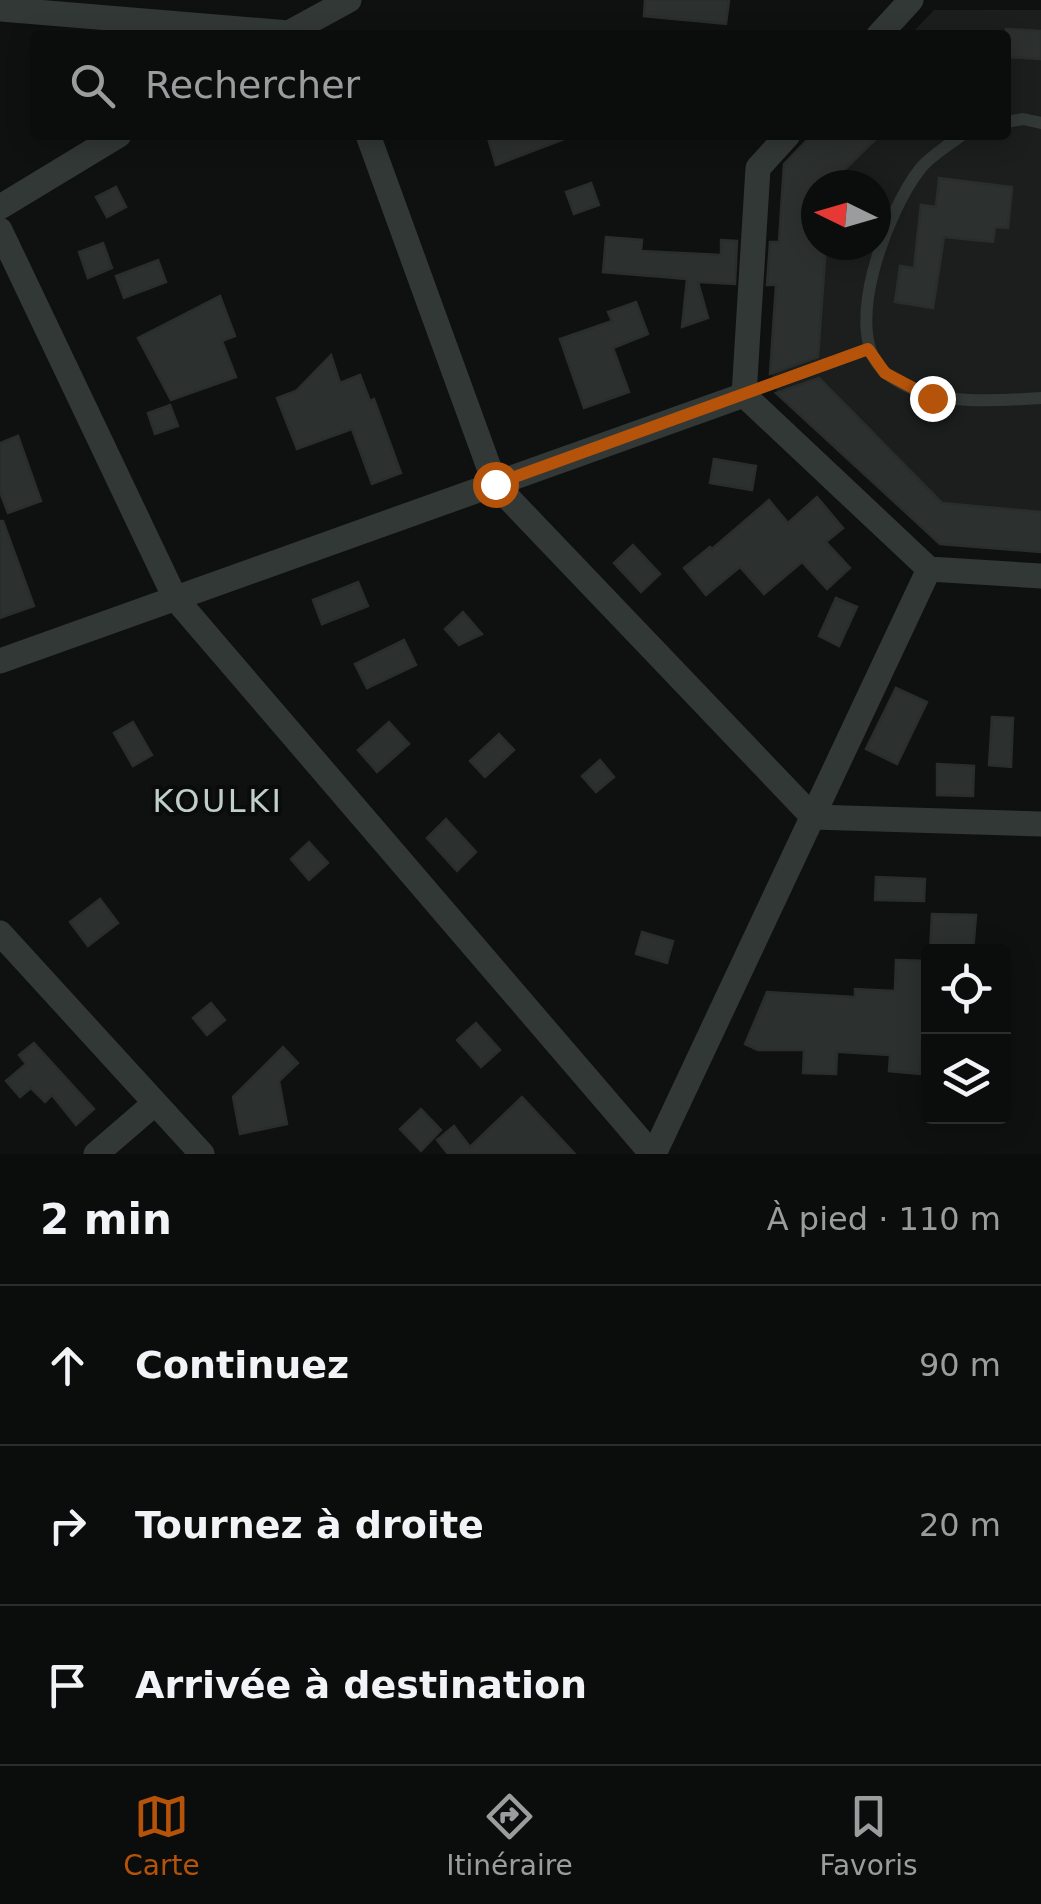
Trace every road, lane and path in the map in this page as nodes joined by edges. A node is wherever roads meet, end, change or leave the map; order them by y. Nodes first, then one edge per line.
1 (348, 0) edge
2 (911, 0) edge
3 (0, 9) edge
4 (324, 16) edge
5 (241, 30) edge
6 (295, 30) edge
7 (884, 30) edge
8 (1011, 121) edge
9 (1041, 123) edge
10 (111, 140) edge
11 (370, 140) edge
12 (783, 140) edge
13 (956, 140) edge
14 (0, 207) edge
15 (0, 230) edge
16 (868, 349) junction
17 (744, 394) junction
18 (1041, 398) edge
19 (495, 484) junction
20 (929, 569) junction
21 (1041, 576) edge
22 (175, 598) junction
23 (0, 661) edge
24 (813, 816) junction
25 (1041, 824) edge
26 (0, 934) edge
27 (154, 1104) junction
28 (96, 1154) edge
29 (202, 1154) edge
30 (653, 1154) edge

1 - 4 street
2 - 7 street
3 - 5 street
4 - 6 street
8 - 9 lane
10 - 14 street
11 - 19 street
12 - 17 street
13 - 16 lane
15 - 22 street
16 - 17 lane
16 - 18 lane
17 - 19 street
17 - 20 street
19 - 22 street
19 - 24 street
20 - 21 street
20 - 24 street
22 - 23 street
22 - 30 street
24 - 25 street
24 - 30 street
26 - 27 street
27 - 28 street
27 - 29 street

